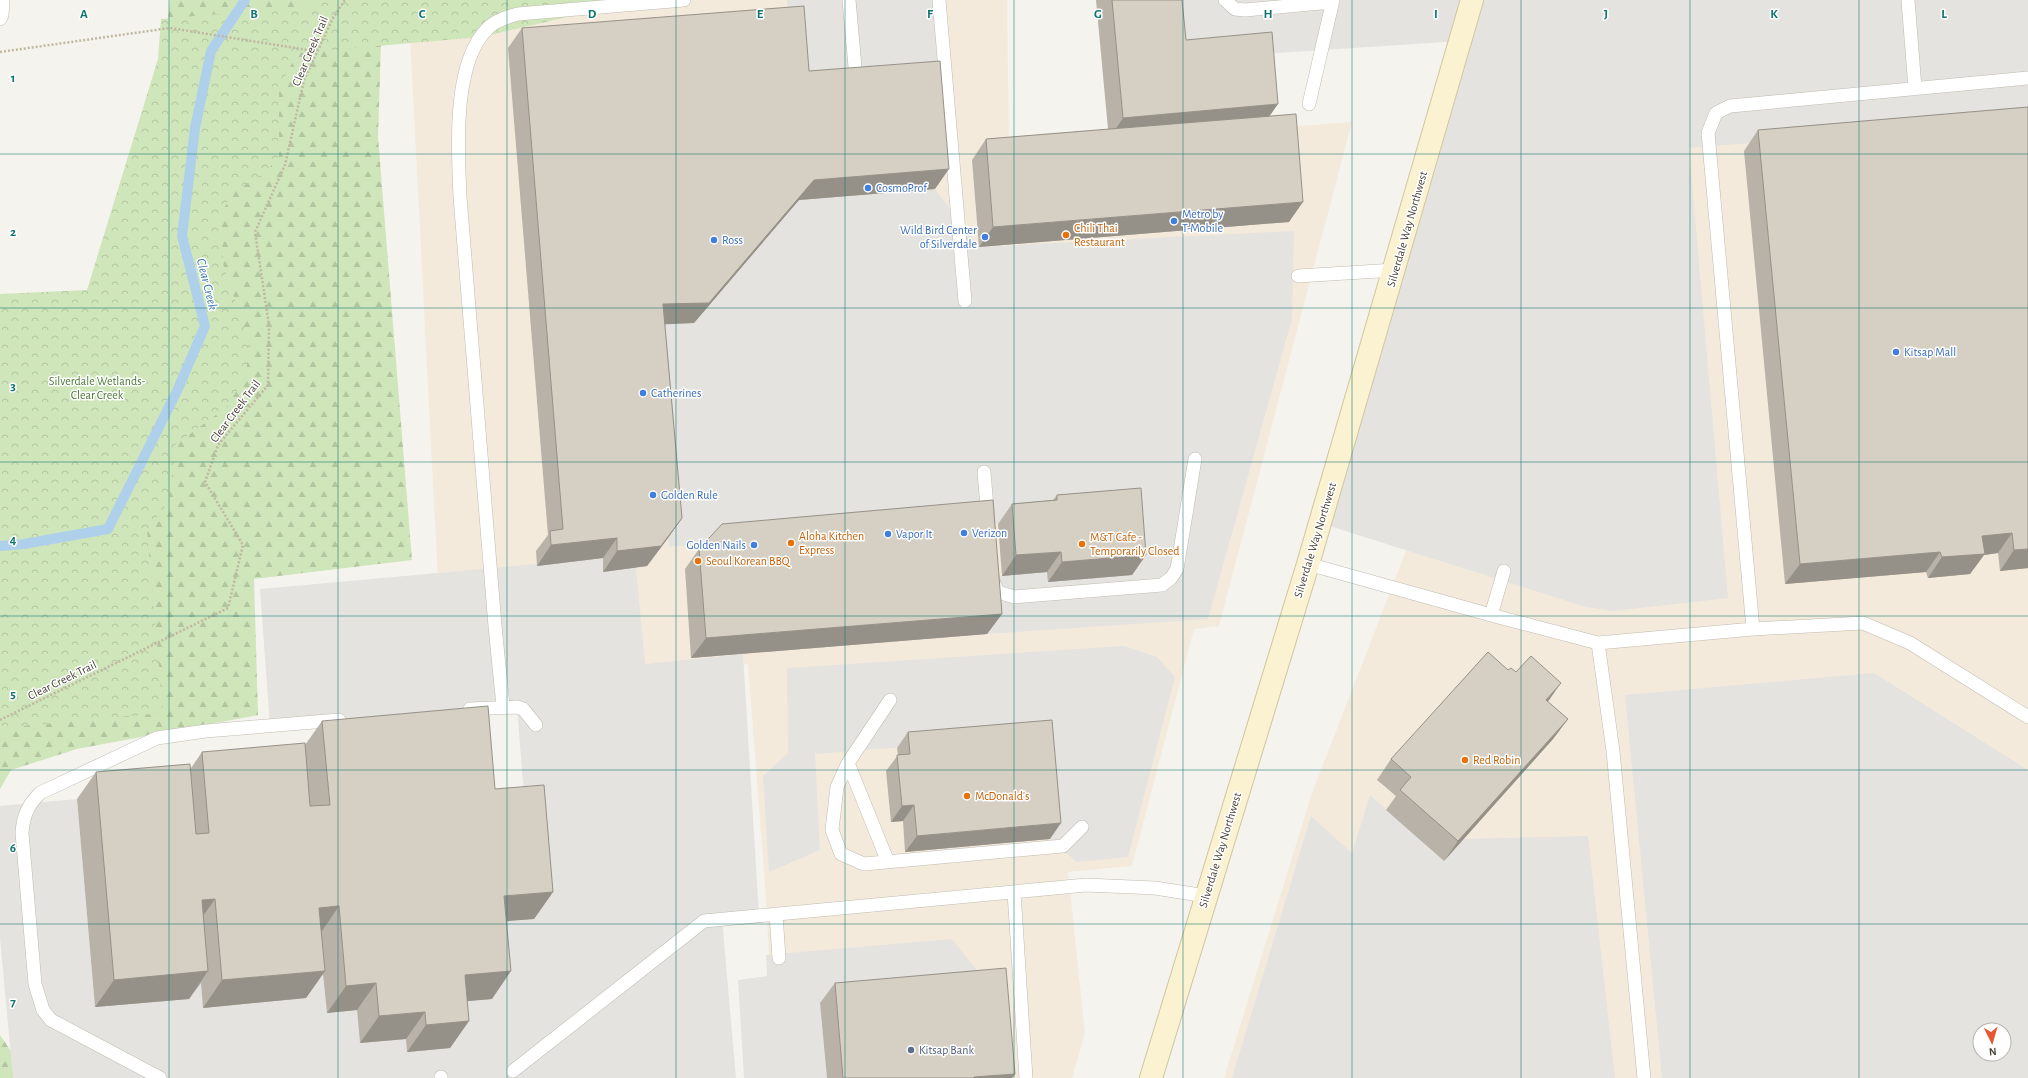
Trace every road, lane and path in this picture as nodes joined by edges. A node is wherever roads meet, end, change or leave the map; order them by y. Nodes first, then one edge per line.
1 (3, 0) edge
2 (345, 0) edge
3 (684, 0) edge
4 (849, 0) edge
5 (939, 0) edge
6 (1225, 0) edge
7 (1472, 0) edge
8 (1908, 0) edge
9 (1332, 1) edge
10 (0, 19) edge
11 (314, 51) dead end
12 (0, 52) edge
13 (856, 78) edge
14 (2028, 78) edge
15 (1915, 88) junction
16 (1309, 104) dead end
17 (1395, 270) junction
18 (1298, 276) dead end
19 (965, 301) dead end
20 (1195, 459) dead end
21 (984, 472) dead end
22 (989, 532) edge
23 (992, 562) edge
24 (1308, 564) junction
25 (1504, 571) dead end
26 (1491, 615) junction
27 (1753, 629) junction
28 (1598, 642) junction
29 (890, 700) dead end
30 (503, 706) junction
31 (456, 710) edge
32 (2028, 717) edge
33 (355, 719) edge
34 (0, 720) edge
35 (536, 725) dead end
36 (848, 763) junction
37 (1082, 827) dead end
38 (888, 862) junction
39 (1014, 892) junction
40 (1206, 896) junction
41 (776, 914) junction
42 (779, 958) dead end
43 (513, 1071) dead end
44 (160, 1078) edge
45 (1026, 1078) edge
46 (1151, 1078) edge
47 (1644, 1078) edge

1 - 10 lane
2 - 34 path, Clear Creek Trail
3 - 30 lane
4 - 13 lane
5 - 19 lane
6 - 9 lane
7 - 17 main road, Silverdale Way Northwest
8 - 15 lane
9 - 16 lane
11 - 12 path, Clear Creek Trail
14 - 15 lane
15 - 27 lane
17 - 18 lane
17 - 24 main road, Silverdale Way Northwest
20 - 23 lane
21 - 22 lane
24 - 26 lane
24 - 40 main road, Silverdale Way Northwest
25 - 26 lane
26 - 28 lane
27 - 28 lane
27 - 32 lane
28 - 47 lane
29 - 36 lane
30 - 31 lane
30 - 35 lane
33 - 44 lane
36 - 38 lane
36 - 38 lane
37 - 38 lane
39 - 40 lane
39 - 41 lane
39 - 45 lane
40 - 46 main road, Silverdale Way Northwest
41 - 42 lane
41 - 43 lane

